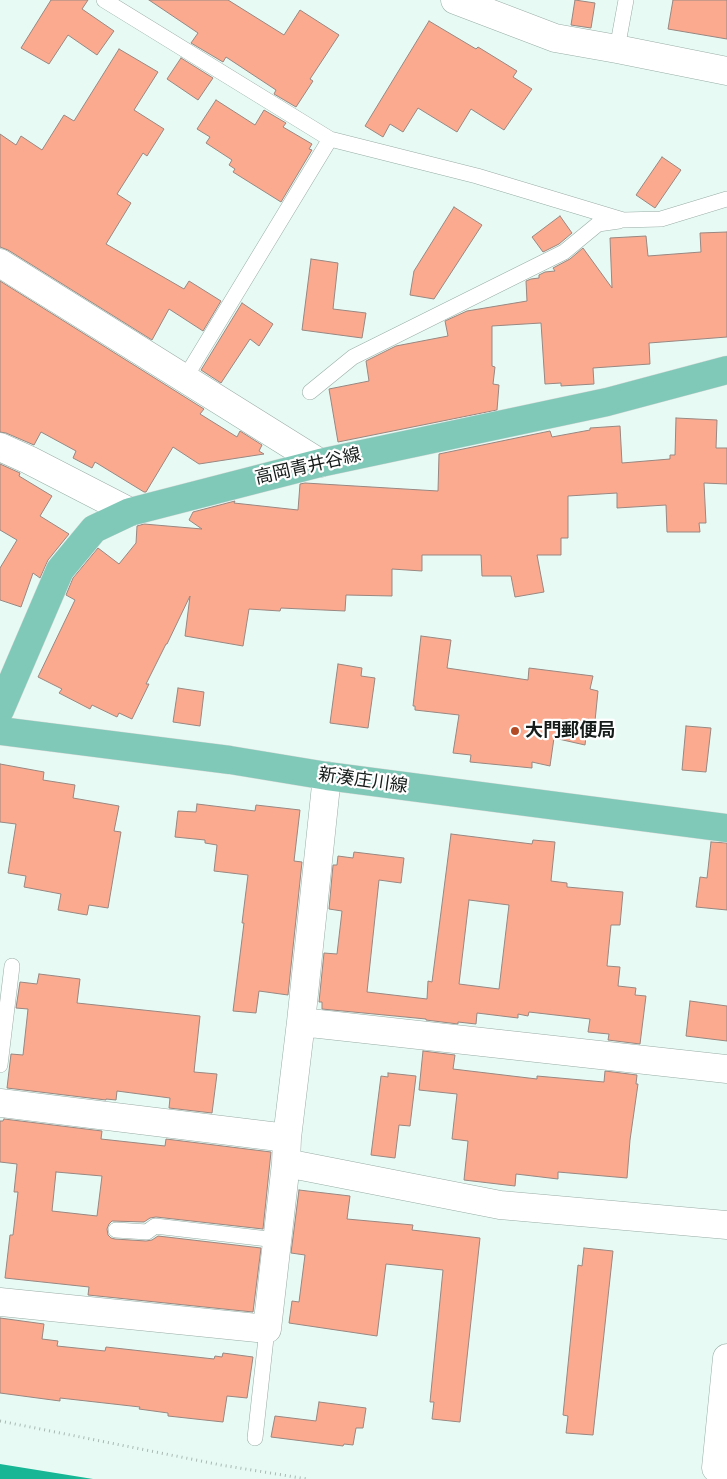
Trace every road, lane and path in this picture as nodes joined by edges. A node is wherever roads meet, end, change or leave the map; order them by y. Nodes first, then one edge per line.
1 (104, 0) edge
2 (455, 0) edge
3 (626, 0) edge
4 (617, 49) junction
5 (727, 71) edge
6 (330, 139) junction
7 (727, 199) edge
8 (623, 220) junction
9 (0, 263) edge
10 (727, 370) edge
11 (185, 378) junction
12 (310, 392) dead end
13 (0, 446) edge
14 (320, 463) junction
15 (130, 512) junction
16 (0, 710) edge
17 (0, 731) edge
18 (327, 776) junction
19 (727, 828) edge
20 (12, 966) dead end
21 (301, 1022) junction
22 (0, 1065) edge
23 (727, 1069) edge
24 (0, 1104) edge
25 (286, 1151) junction
26 (727, 1225) edge
27 (116, 1230) dead end
28 (277, 1240) junction
29 (0, 1302) edge
30 (267, 1329) junction
31 (727, 1358) edge
32 (0, 1421) edge
33 (255, 1438) dead end
34 (727, 1470) edge
35 (307, 1479) edge

1 - 6 lane
2 - 4 street
3 - 4 lane
4 - 5 street
6 - 8 lane
6 - 11 lane
7 - 8 lane
8 - 12 lane
9 - 11 street
10 - 14 main road, 高岡青井谷線
11 - 14 street
13 - 15 street
14 - 15 main road, 高岡青井谷線
15 - 16 main road, 高岡青井谷線
17 - 18 main road, 新湊庄川線
18 - 19 main road, 新湊庄川線
18 - 21 street
20 - 22 lane
21 - 23 street
21 - 25 street
24 - 25 street
25 - 26 street
25 - 28 street
27 - 28 lane
28 - 30 street
29 - 30 street
30 - 33 lane
31 - 34 street
32 - 35 path

